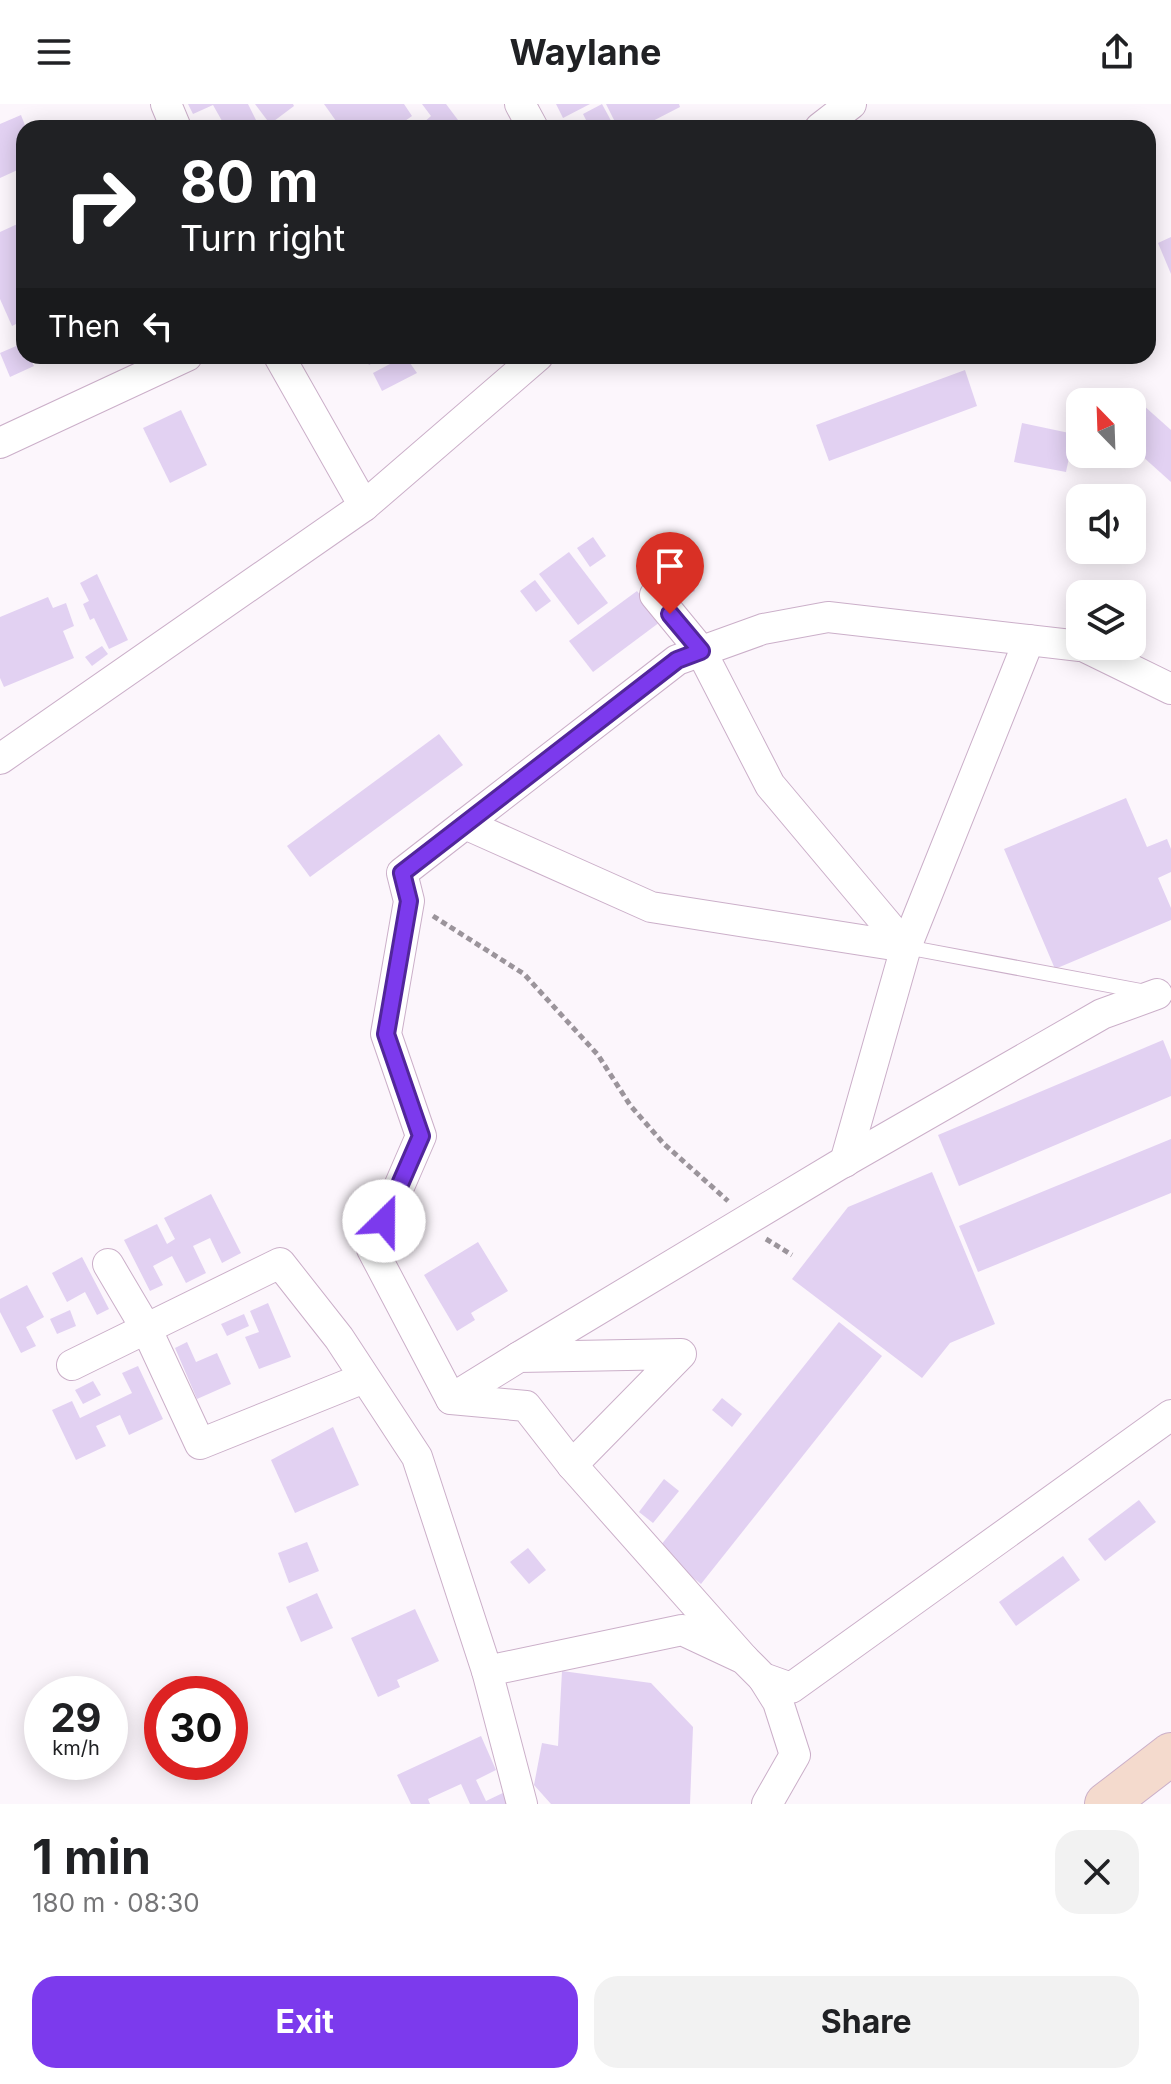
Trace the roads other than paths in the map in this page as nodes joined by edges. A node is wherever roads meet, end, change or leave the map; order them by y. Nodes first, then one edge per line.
1 (851, 104) edge
2 (830, 120) edge
3 (170, 364) edge
4 (284, 364) edge
5 (529, 364) edge
6 (0, 443) edge
7 (364, 506) junction
8 (655, 595) dead end
9 (1029, 640) junction
10 (1066, 644) edge
11 (701, 651) junction
12 (1110, 660) edge
13 (1171, 689) edge
14 (0, 759) edge
15 (465, 824) junction
16 (906, 947) junction
17 (1164, 995) edge
18 (845, 1162) junction
19 (108, 1264) dead end
20 (147, 1330) junction
21 (519, 1357) junction
22 (72, 1365) dead end
23 (364, 1378) junction
24 (451, 1399) junction
25 (1171, 1415) edge
26 (572, 1465) junction
27 (754, 1669) junction
28 (487, 1671) junction
29 (1171, 1754) edge
30 (522, 1804) edge
31 (767, 1804) edge
32 (1106, 1804) edge

1 - 2 street
3 - 6 street
4 - 7 street
5 - 7 street
7 - 14 street
8 - 11 street
9 - 10 street
9 - 11 street
9 - 16 street
11 - 15 street
11 - 16 street
12 - 13 street
15 - 16 street
15 - 24 street
16 - 17 lane
16 - 18 street
17 - 18 street
18 - 21 street
19 - 20 street
20 - 22 street
20 - 23 street
20 - 23 street
21 - 24 street
21 - 26 street
23 - 28 street
24 - 26 street
25 - 27 street
26 - 27 street
27 - 28 street
27 - 31 street
28 - 30 street
29 - 32 street

